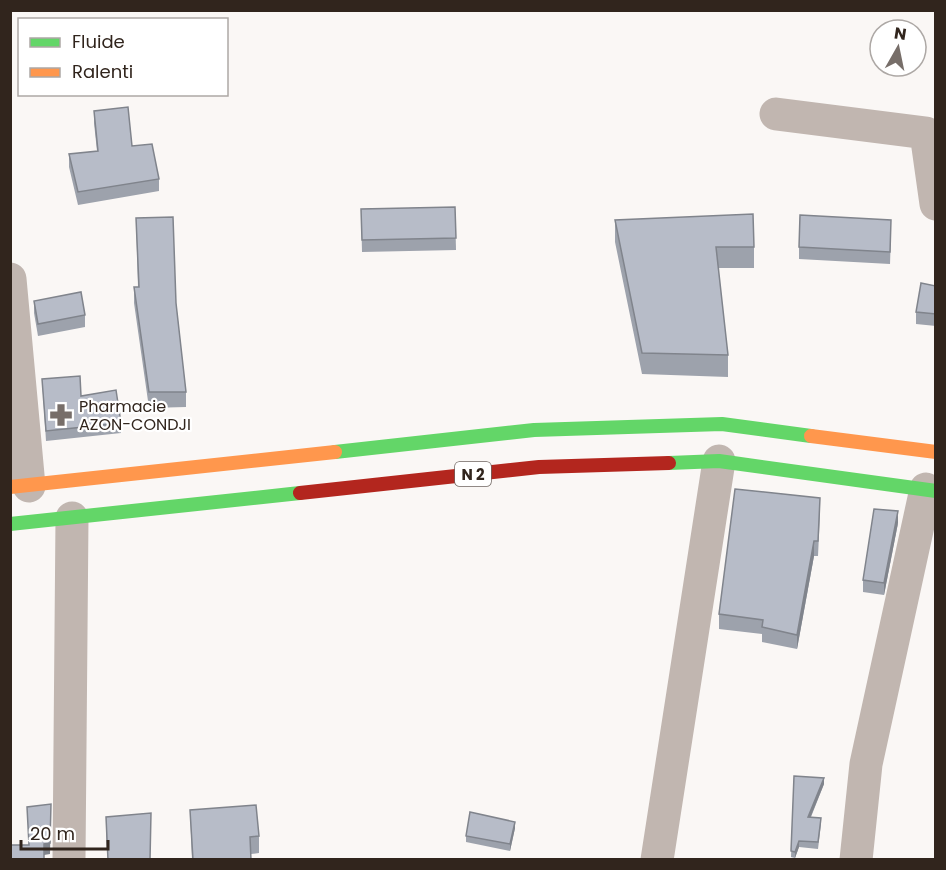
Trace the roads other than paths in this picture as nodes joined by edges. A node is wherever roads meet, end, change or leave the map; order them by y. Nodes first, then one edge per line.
1 (777, 114) dead end
2 (936, 204) edge
3 (10, 279) edge
4 (936, 452) edge
5 (718, 461) junction
6 (20, 486) edge
7 (931, 490) edge
8 (72, 518) junction
9 (10, 524) edge
10 (69, 860) edge
11 (657, 860) edge
12 (856, 860) edge

1 - 2 street
3 - 6 street
4 - 6 highway, N 2
5 - 7 highway, N 2
5 - 8 highway, N 2
5 - 11 street
7 - 12 street
8 - 9 highway, N 2
8 - 10 street

